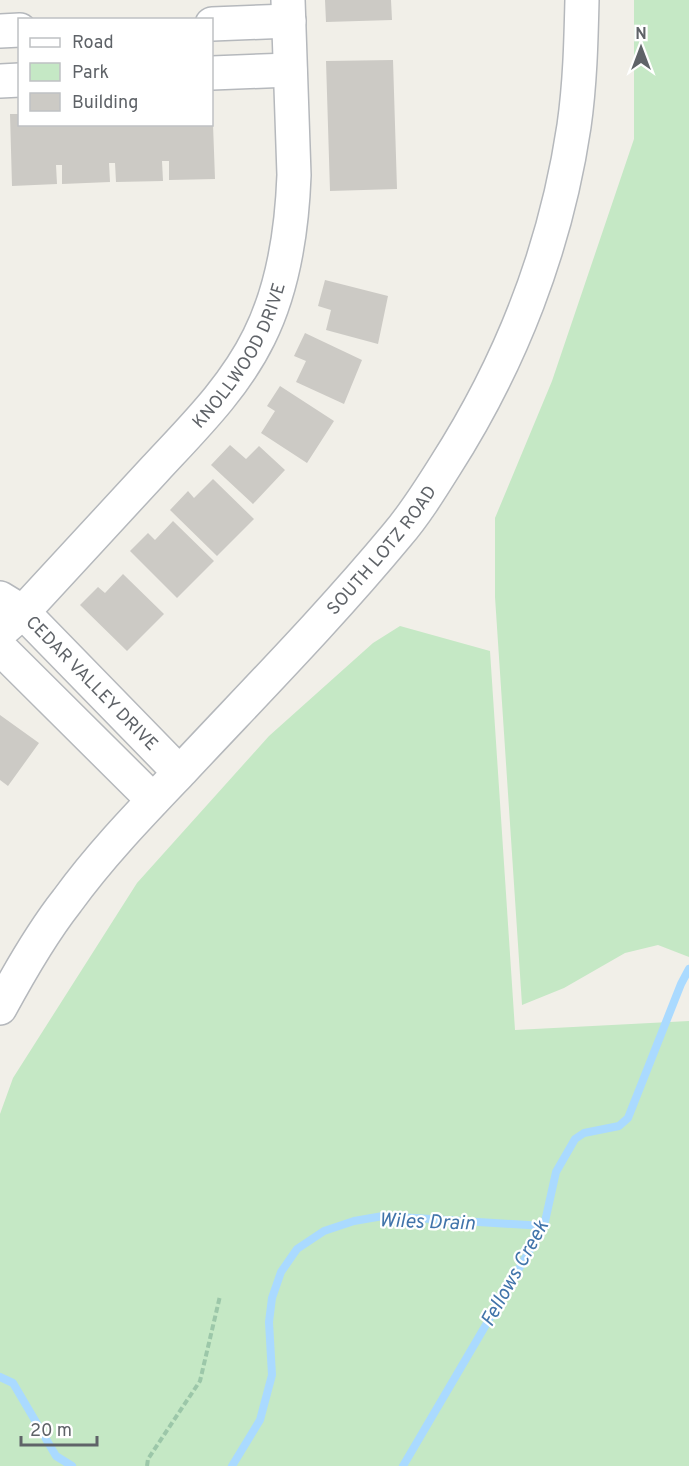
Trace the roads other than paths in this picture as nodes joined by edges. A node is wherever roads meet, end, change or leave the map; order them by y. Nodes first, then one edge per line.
1 (582, 0) edge
2 (288, 11) edge
3 (213, 24) edge
4 (18, 30) edge
5 (0, 31) edge
6 (290, 70) junction
7 (213, 73) edge
8 (18, 80) edge
9 (0, 81) edge
10 (8, 614) edge
11 (0, 648) edge
12 (179, 772) junction
13 (153, 800) junction
14 (0, 1008) edge

1 - 12 street, SOUTH LOTZ ROAD
2 - 3 street
2 - 6 street, KNOLLWOOD DRIVE
4 - 5 street
6 - 7 street
6 - 10 street, KNOLLWOOD DRIVE
8 - 9 street
10 - 12 street, CEDAR VALLEY DRIVE
11 - 13 street
12 - 13 street, SOUTH LOTZ ROAD
13 - 14 street, SOUTH LOTZ ROAD

